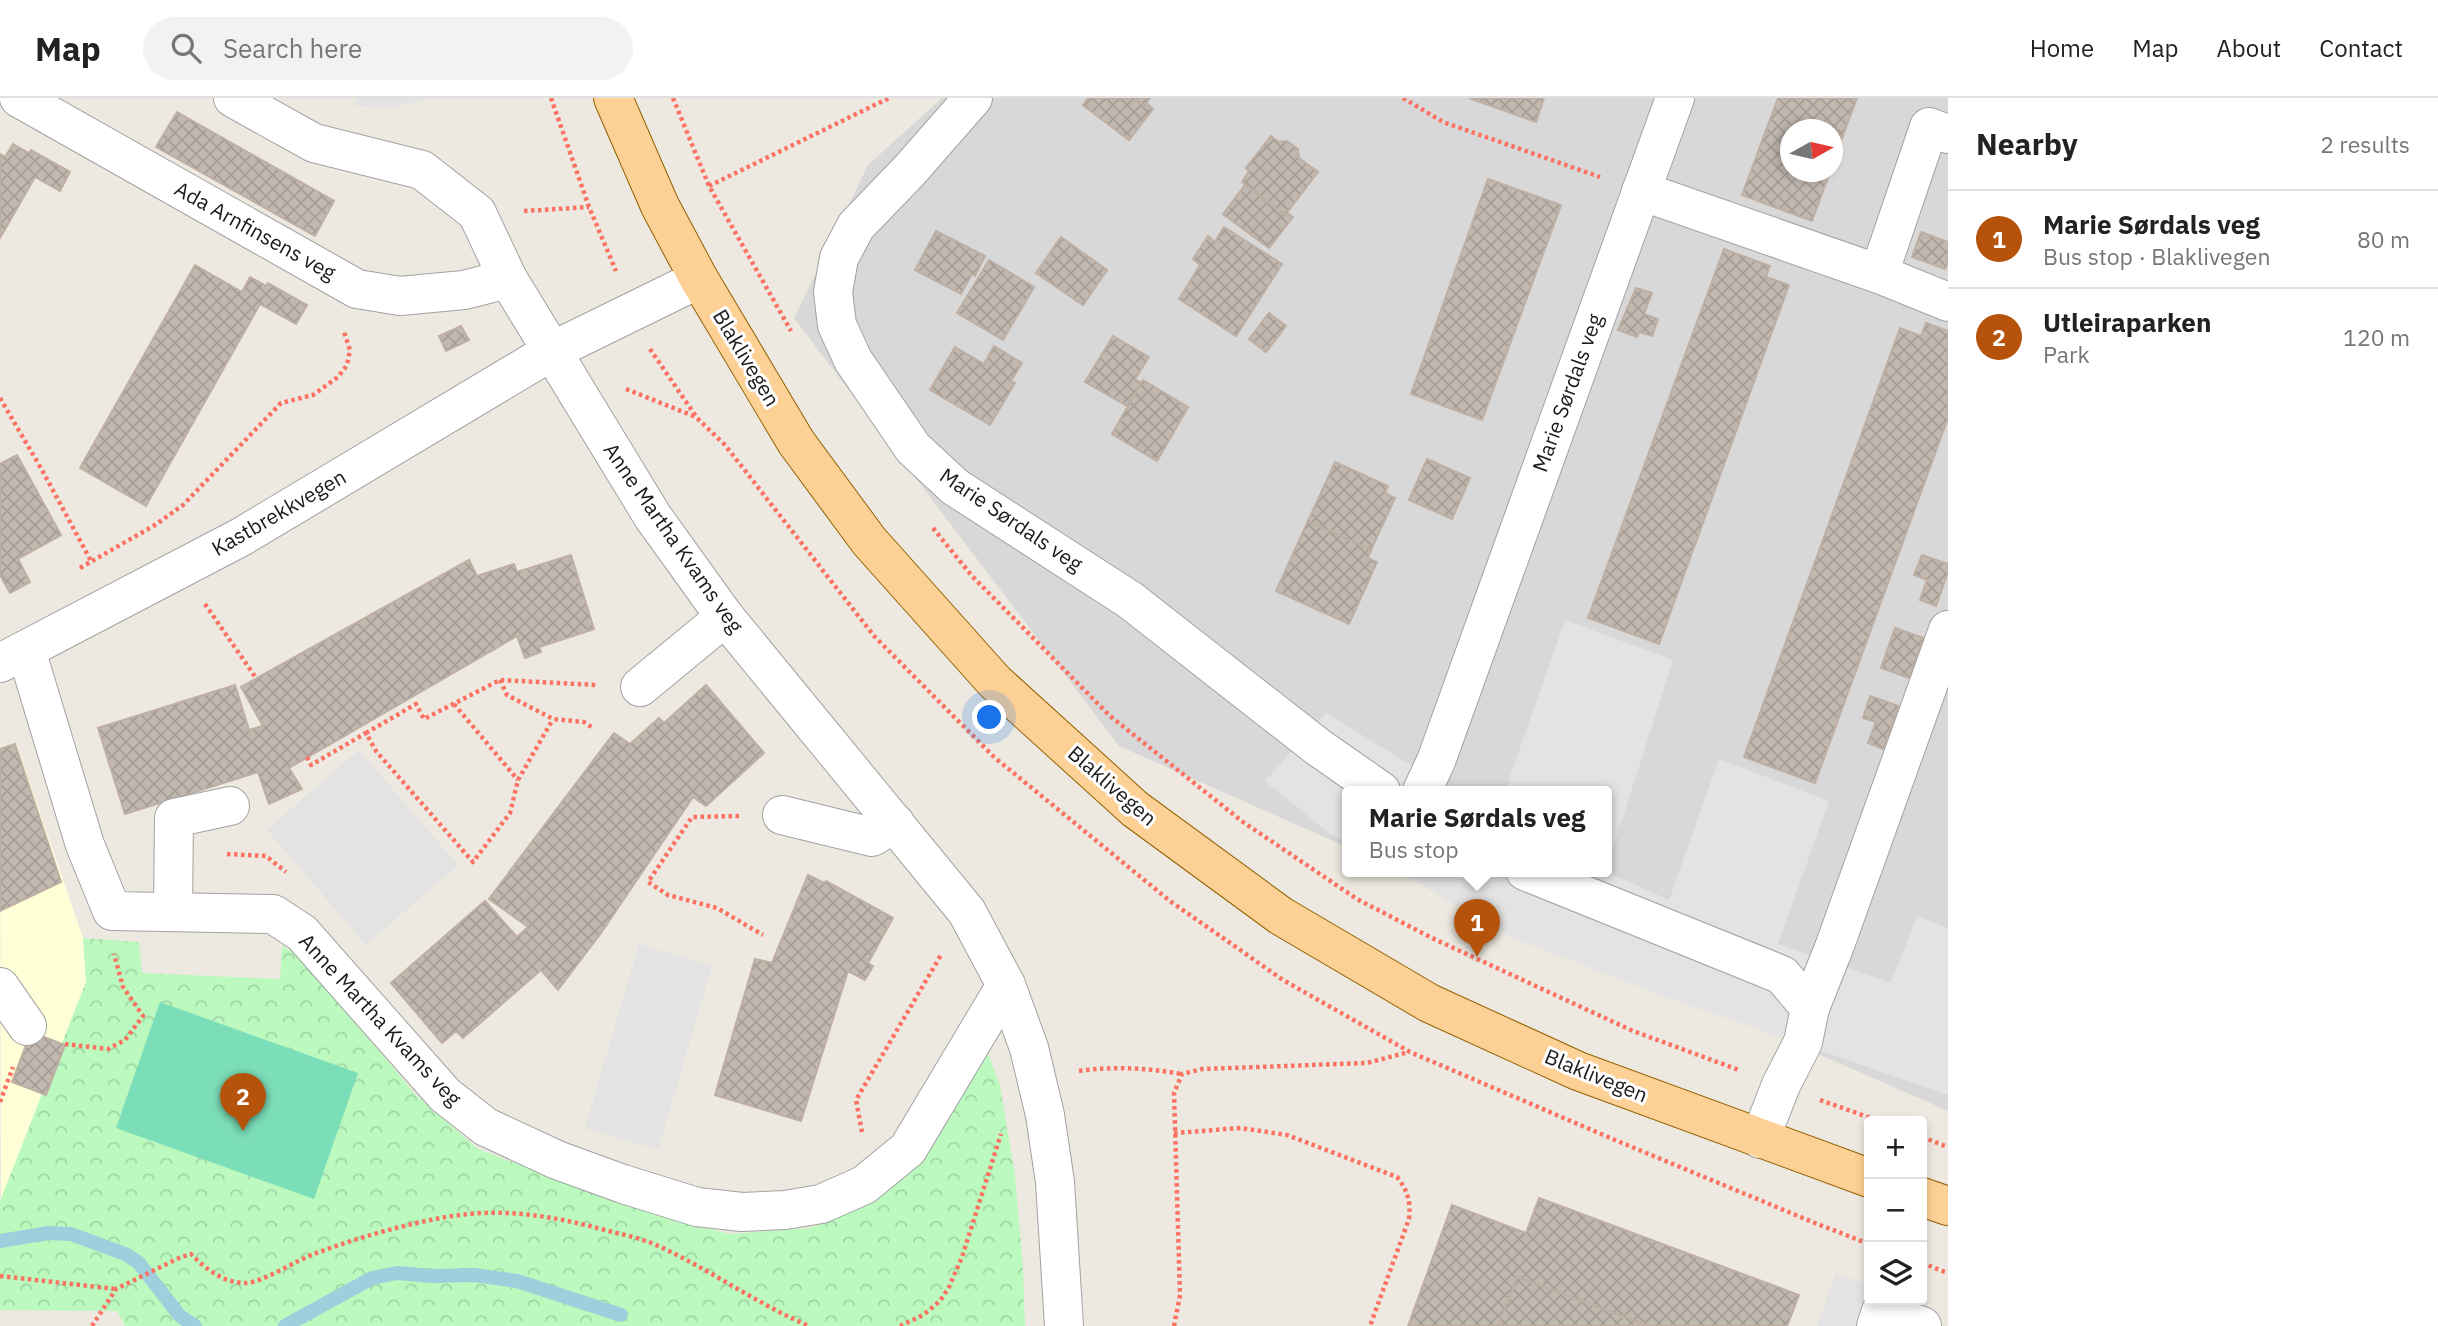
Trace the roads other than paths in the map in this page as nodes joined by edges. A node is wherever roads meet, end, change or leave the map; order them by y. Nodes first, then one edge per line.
1 (19, 98) edge
2 (233, 98) edge
3 (613, 98) edge
4 (973, 98) edge
5 (1675, 98) edge
6 (270, 107) edge
7 (1948, 134) edge
8 (1640, 191) junction
9 (1879, 274) junction
10 (508, 279) junction
11 (699, 279) junction
12 (1948, 302) edge
13 (552, 351) junction
14 (725, 617) junction
15 (1948, 630) edge
16 (13, 657) edge
17 (640, 687) road end
18 (1374, 786) edge
19 (1424, 786) edge
20 (230, 806) dead end
21 (782, 815) road end
22 (895, 823) junction
23 (1540, 877) edge
24 (173, 911) junction
25 (1006, 985) junction
26 (0, 987) edge
27 (1810, 1008) junction
28 (27, 1026) road end
29 (1759, 1139) junction
30 (1864, 1176) edge
31 (1927, 1199) edge
32 (1948, 1206) edge
33 (1065, 1326) edge
34 (1875, 1326) edge
35 (1922, 1326) edge

1 - 10 street, Ada Arnfinsens veg
2 - 6 street
3 - 11 main road, Blaklivegen
4 - 18 street, Marie Sørdals veg
5 - 8 street, Marie Sørdals veg
6 - 10 street
7 - 9 street
8 - 9 street
8 - 19 street, Marie Sørdals veg
9 - 12 street
10 - 13 street
11 - 13 street, Kastbrekkvegen
11 - 29 main road, Blaklivegen
13 - 14 street, Anne Martha Kvams veg
13 - 16 street, Kastbrekkvegen
14 - 17 street
14 - 22 street, Anne Martha Kvams veg
15 - 27 street
16 - 24 street, Anne Martha Kvams veg
20 - 24 street
21 - 22 street
22 - 25 street, Anne Martha Kvams veg
23 - 27 street
24 - 25 street, Anne Martha Kvams veg
25 - 33 street, Anne Martha Kvams veg
26 - 28 street
27 - 29 street
29 - 30 main road, Blaklivegen
31 - 32 main road
34 - 35 street

